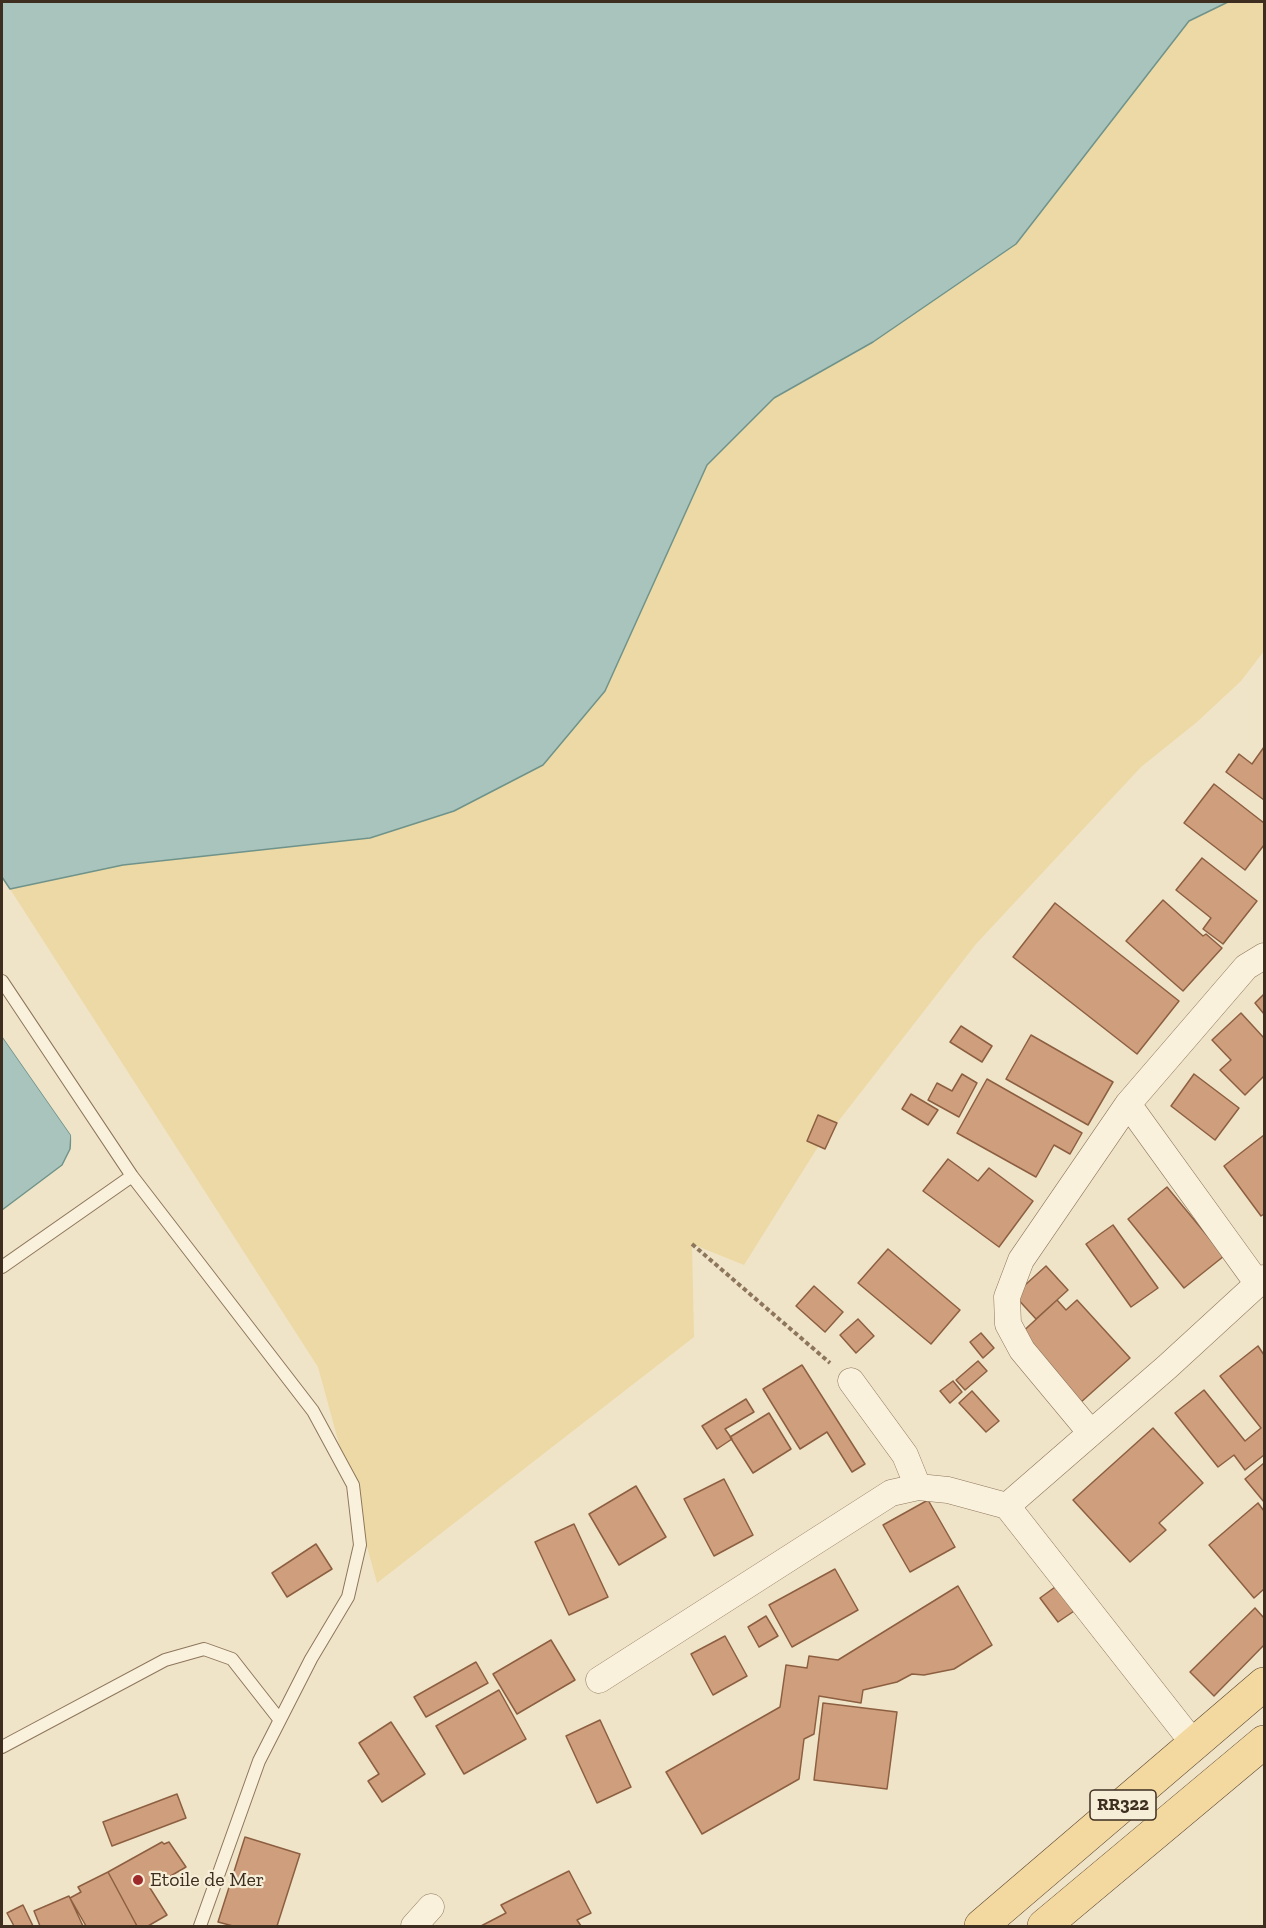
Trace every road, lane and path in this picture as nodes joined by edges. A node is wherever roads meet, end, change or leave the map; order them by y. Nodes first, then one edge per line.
1 (1264, 956) edge
2 (2, 981) edge
3 (1128, 1104) junction
4 (132, 1176) junction
5 (692, 1244) dead end
6 (2, 1267) edge
7 (1261, 1281) edge
8 (850, 1381) joint
9 (1091, 1434) junction
10 (918, 1487) junction
11 (1007, 1506) junction
12 (599, 1680) dead end
13 (1264, 1684) edge
14 (279, 1719) junction
15 (1264, 1742) edge
16 (1194, 1744) junction
17 (2, 1747) edge
18 (431, 1906) dead end
19 (200, 1926) edge
20 (414, 1926) edge
21 (981, 1926) edge
22 (1044, 1926) edge

1 - 3 street
2 - 4 lane
3 - 7 street
3 - 9 street
4 - 6 lane
4 - 14 lane
5 - 8 path
7 - 9 street
8 - 10 street
9 - 11 street
10 - 11 street
10 - 12 street
11 - 16 street
13 - 16 main road, RR322
14 - 17 lane
14 - 19 lane
15 - 22 main road, RR322
16 - 21 main road, RR322
18 - 20 street

